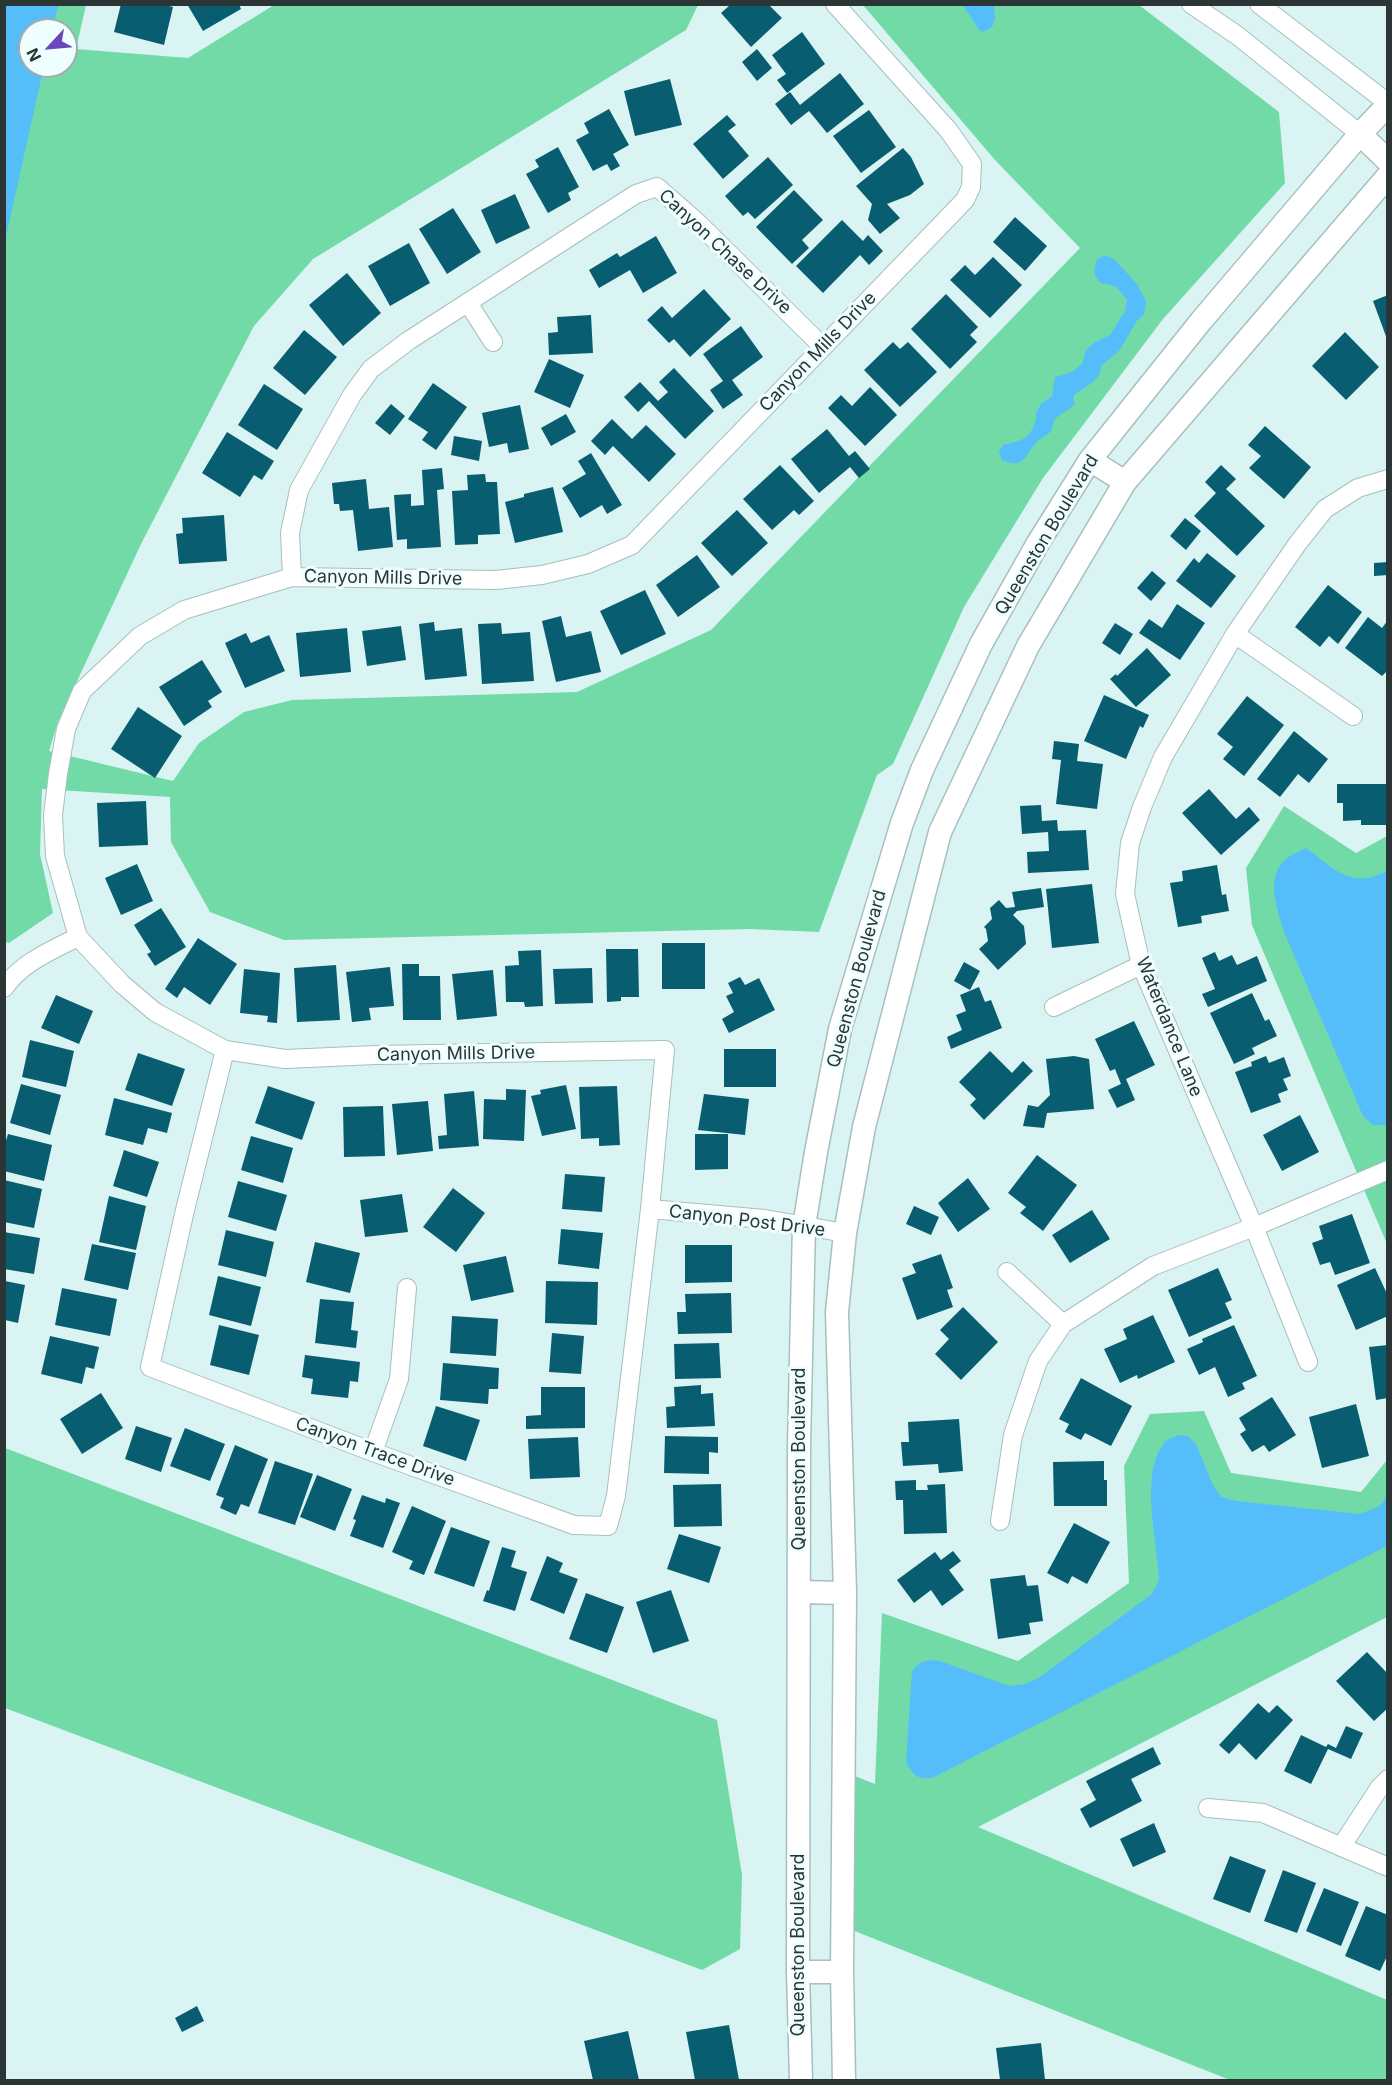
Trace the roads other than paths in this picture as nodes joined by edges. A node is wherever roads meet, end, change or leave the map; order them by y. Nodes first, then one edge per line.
1 (835, 4) edge
2 (1191, 4) edge
3 (1259, 4) edge
4 (1388, 104) edge
5 (1360, 134) junction
6 (1388, 161) edge
7 (1388, 177) edge
8 (468, 303) junction
9 (493, 342) dead end
10 (823, 347) junction
11 (1090, 460) junction
12 (1388, 478) edge
13 (1125, 482) junction
14 (292, 577) junction
15 (1235, 634) junction
16 (1353, 716) dead end
17 (902, 823) junction
18 (940, 832) junction
19 (78, 937) junction
20 (1141, 965) junction
21 (4, 988) edge
22 (1053, 1007) dead end
23 (225, 1050) junction
24 (1388, 1170) edge
25 (650, 1209) junction
26 (804, 1226) junction
27 (1254, 1227) junction
28 (845, 1233) junction
29 (1007, 1272) dead end
30 (407, 1288) dead end
31 (1063, 1323) junction
32 (1308, 1362) dead end
33 (373, 1452) junction
34 (1000, 1521) dead end
35 (800, 1592) junction
36 (845, 1593) junction
37 (1388, 1779) edge
38 (1208, 1808) dead end
39 (1341, 1847) junction
40 (1388, 1867) edge
41 (798, 1972) junction
42 (842, 1972) junction
43 (801, 2080) edge
44 (844, 2080) edge

1 - 10 street, Canyon Mills Drive
2 - 5 street
3 - 4 street
4 - 5 main road, Queenston Boulevard
5 - 6 main road
5 - 11 main road, Queenston Boulevard
7 - 13 main road
8 - 9 street
8 - 10 street, Canyon Chase Drive
8 - 14 street, Canyon Chase Drive
10 - 14 street, Canyon Mills Drive
11 - 13 main road
11 - 17 main road, Queenston Boulevard
12 - 15 street, Waterdance Lane
13 - 18 main road
14 - 19 street, Canyon Mills Drive
15 - 16 street
15 - 20 street, Waterdance Lane
17 - 18 main road
17 - 26 main road, Queenston Boulevard
18 - 28 main road
19 - 21 street
19 - 23 street, Canyon Mills Drive
20 - 22 street
20 - 27 street, Waterdance Lane
23 - 25 street, Canyon Mills Drive
23 - 33 street, Canyon Trace Drive
24 - 27 street
25 - 26 street, Canyon Post Drive
25 - 33 street, Canyon Trace Drive
26 - 28 street, Canyon Post Drive
26 - 35 main road, Queenston Boulevard
27 - 31 street
27 - 32 street, Waterdance Lane
28 - 36 main road
29 - 31 street
30 - 33 street
31 - 34 street
35 - 36 main road
35 - 41 main road, Queenston Boulevard
36 - 42 main road
37 - 39 street
38 - 39 street
39 - 40 street
41 - 42 main road
41 - 43 main road, Queenston Boulevard
42 - 44 main road

